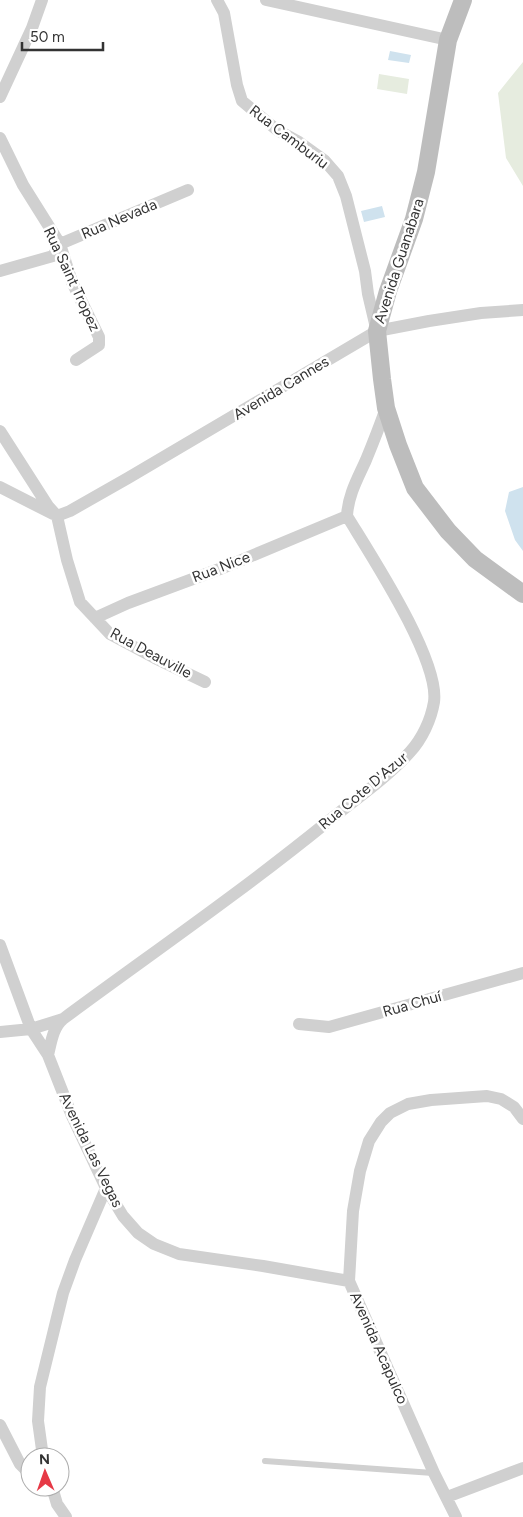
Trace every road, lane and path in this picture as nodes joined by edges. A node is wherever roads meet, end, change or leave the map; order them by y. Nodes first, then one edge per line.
1 (42, 0) edge
2 (217, 0) edge
3 (266, 0) edge
4 (463, 0) edge
5 (448, 40) junction
6 (0, 97) edge
7 (0, 138) edge
8 (188, 190) dead end
9 (60, 244) junction
10 (0, 271) edge
11 (523, 310) edge
12 (377, 331) junction
13 (76, 360) dead end
14 (386, 408) junction
15 (0, 431) edge
16 (0, 487) edge
17 (57, 516) junction
18 (347, 516) junction
19 (523, 594) edge
20 (95, 618) junction
21 (205, 682) dead end
22 (0, 945) edge
23 (523, 973) edge
24 (63, 1019) junction
25 (300, 1024) dead end
26 (32, 1029) junction
27 (0, 1032) edge
28 (48, 1055) junction
29 (523, 1119) edge
30 (106, 1188) junction
31 (349, 1281) junction
32 (0, 1425) edge
33 (42, 1447) edge
34 (265, 1461) dead end
35 (20, 1464) edge
36 (523, 1468) edge
37 (434, 1473) junction
38 (51, 1497) edge
39 (55, 1497) edge
40 (447, 1497) junction
41 (57, 1504) junction
42 (66, 1517) edge
43 (456, 1517) edge

1 - 6 street
2 - 12 street, Rua Camburiu
3 - 5 street
4 - 5 street, Avenida Guanabara
5 - 12 street, Avenida Guanabara
7 - 9 street, Rua Saint Tropez
8 - 9 street, Rua Nevada
9 - 10 street, Rua Nevada
9 - 13 street, Rua Saint Tropez
11 - 12 street, Avenida Cannes
12 - 14 street, Avenida Guanabara
12 - 17 street, Avenida Cannes
14 - 18 street
14 - 19 street, Avenida Guanabara
15 - 17 street
16 - 17 street
17 - 20 street, Rua Deauville
18 - 20 street, Rua Nice
18 - 24 street, Rua Cote D'Azur
20 - 21 street, Rua Deauville
22 - 26 street, Avenida Las Vegas
23 - 25 street, Rua Chuí
24 - 26 street, Rua Cote D'Azur
24 - 28 street
26 - 27 street, Rua Cote D'Azur
26 - 28 street, Avenida Las Vegas
28 - 30 street, Avenida Las Vegas
29 - 31 street, Avenida Acapulco
30 - 31 street, Avenida Las Vegas
30 - 33 street
31 - 37 street, Avenida Acapulco
32 - 35 street
34 - 37 lane
36 - 40 street
37 - 40 street, Avenida Acapulco
38 - 41 street
39 - 41 street
40 - 43 street, Avenida Acapulco
41 - 42 street

